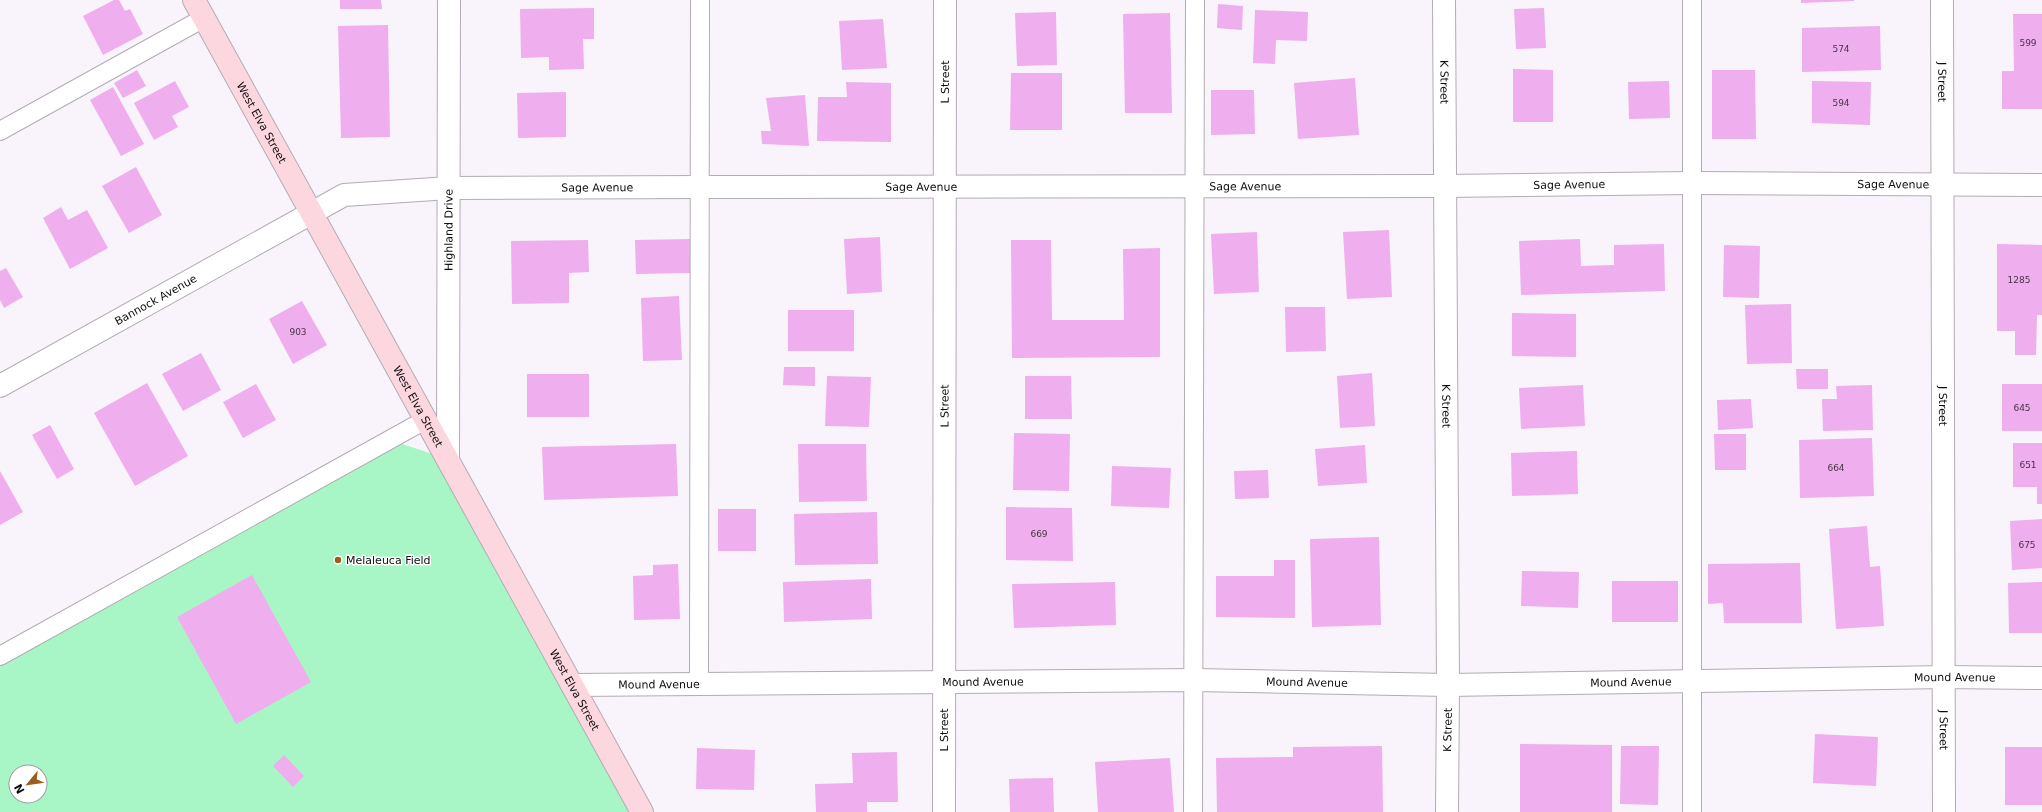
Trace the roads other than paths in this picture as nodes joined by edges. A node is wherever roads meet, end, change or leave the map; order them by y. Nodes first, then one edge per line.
1 (449, 0) edge
2 (700, 0) edge
3 (945, 0) edge
4 (1195, 0) edge
5 (1444, 0) edge
6 (1692, 0) edge
7 (1942, 0) edge
8 (199, 9) edge
9 (0, 130) edge
10 (1692, 183) junction
11 (1193, 185) junction
12 (1943, 185) junction
13 (2042, 185) edge
14 (944, 186) junction
15 (1444, 186) junction
16 (699, 187) junction
17 (449, 188) junction
18 (311, 213) junction
19 (0, 386) edge
20 (427, 419) junction
21 (448, 459) junction
22 (0, 656) edge
23 (1945, 677) junction
24 (2042, 678) edge
25 (1195, 680) junction
26 (1692, 680) junction
27 (944, 682) junction
28 (699, 685) junction
29 (1448, 685) junction
30 (572, 686) junction
31 (642, 812) edge
32 (944, 812) edge
33 (1193, 812) edge
34 (1447, 812) edge
35 (1692, 812) edge
36 (1944, 812) edge

1 - 17 street, Highland Drive
2 - 16 lane
3 - 14 street, L Street
4 - 11 lane
5 - 15 street, K Street
6 - 10 lane
7 - 12 street, J Street
8 - 9 lane
8 - 18 street, West Elva Street
10 - 12 street, Sage Avenue
10 - 15 street, Sage Avenue
10 - 26 lane
11 - 14 street, Sage Avenue
11 - 15 street, Sage Avenue
11 - 25 lane
12 - 13 street, Sage Avenue
12 - 23 street, J Street
14 - 16 street, Sage Avenue
14 - 27 street, L Street
15 - 29 street, K Street
16 - 17 street, Sage Avenue
16 - 28 lane
17 - 18 street, Sage Avenue
17 - 21 street, Highland Drive
18 - 19 street, Bannock Avenue
18 - 20 street, West Elva Street
20 - 21 street, West Elva Street
20 - 22 lane
21 - 30 street, West Elva Street
23 - 24 street, Mound Avenue
23 - 26 street, Mound Avenue
23 - 36 street, J Street
25 - 27 street, Mound Avenue
25 - 29 street, Mound Avenue
25 - 33 lane
26 - 29 street, Mound Avenue
26 - 35 lane
27 - 28 street, Mound Avenue
27 - 32 street, L Street
28 - 30 street, Mound Avenue
29 - 34 street, K Street
30 - 31 street, West Elva Street

